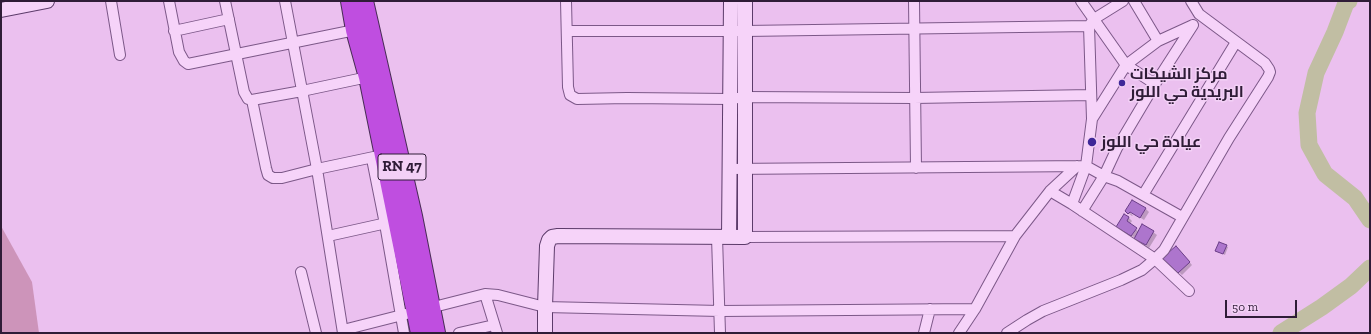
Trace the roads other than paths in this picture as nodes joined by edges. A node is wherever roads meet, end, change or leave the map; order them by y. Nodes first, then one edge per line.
1 (47, 1) edge
2 (111, 1) edge
3 (169, 1) edge
4 (225, 1) edge
5 (285, 1) edge
6 (350, 1) edge
7 (364, 1) edge
8 (566, 1) edge
9 (731, 1) edge
10 (745, 1) edge
11 (914, 1) edge
12 (1081, 1) edge
13 (1123, 1) edge
14 (1134, 1) edge
15 (1191, 1) edge
16 (31, 3) edge
17 (1, 10) edge
18 (1199, 14) junction
19 (229, 19) junction
20 (1091, 22) junction
21 (1193, 25) junction
22 (914, 28) junction
23 (355, 30) junction
24 (174, 31) junction
25 (567, 31) junction
26 (731, 31) junction
27 (745, 31) junction
28 (1158, 42) junction
29 (1236, 42) junction
30 (293, 44) junction
31 (237, 55) junction
32 (120, 56) dead end
33 (1126, 64) junction
34 (368, 77) junction
35 (1155, 84) junction
36 (302, 91) junction
37 (1091, 95) junction
38 (746, 98) junction
39 (914, 98) junction
40 (730, 99) junction
41 (252, 100) junction
42 (1092, 120) junction
43 (378, 157) junction
44 (1082, 166) junction
45 (745, 168) junction
46 (916, 168) junction
47 (317, 169) junction
48 (729, 169) junction
49 (1104, 176) junction
50 (1050, 191) junction
51 (1143, 195) junction
52 (1072, 204) junction
53 (1082, 211) junction
54 (1182, 217) junction
55 (398, 220) junction
56 (328, 236) junction
57 (1015, 236) junction
58 (723, 237) junction
59 (745, 237) junction
60 (1155, 259) junction
61 (301, 272) dead end
62 (1188, 291) dead end
63 (486, 294) junction
64 (545, 307) junction
65 (930, 309) junction
66 (975, 309) junction
67 (720, 311) junction
68 (416, 312) junction
69 (496, 329) edge
70 (343, 332) edge
71 (316, 333) edge
72 (404, 333) edge
73 (420, 333) edge
74 (436, 333) edge
75 (459, 333) edge
76 (545, 333) edge
77 (720, 333) edge
78 (924, 333) edge
79 (959, 333) edge
80 (1007, 333) edge

1 - 16 street
2 - 32 street
3 - 24 street
4 - 19 street
5 - 30 street
6 - 23 highway, RN 47
7 - 55 highway, RN 47
8 - 25 street
9 - 26 street
10 - 27 street
11 - 22 street
12 - 20 street
13 - 20 street
14 - 28 street
15 - 18 street
16 - 17 street
18 - 21 street
18 - 29 street
19 - 24 street
19 - 31 street
20 - 22 street
20 - 33 street
20 - 37 street
21 - 28 street
21 - 35 street
22 - 27 street
22 - 39 street
23 - 30 street
23 - 34 highway, RN 47
24 - 31 street
25 - 26 street
25 - 40 street
26 - 27 street
26 - 40 street
27 - 38 street
28 - 33 street
29 - 51 street
29 - 54 street
30 - 31 street
30 - 36 street
31 - 41 street
33 - 35 street
33 - 42 street
34 - 36 street
34 - 43 highway, RN 47
35 - 49 street
36 - 41 street
36 - 47 street
37 - 39 street
37 - 42 street
38 - 39 street
38 - 40 street
38 - 45 street
39 - 46 street
40 - 48 street
41 - 47 street
42 - 44 street
43 - 47 street
43 - 55 highway, RN 47
44 - 46 street
44 - 49 street
44 - 50 street
44 - 52 street
45 - 46 street
45 - 48 street
45 - 59 street
47 - 56 street
48 - 58 street
49 - 51 street
49 - 53 street
50 - 52 street
50 - 57 street
51 - 54 street
52 - 53 street
53 - 60 street
54 - 60 street
55 - 56 street
55 - 68 highway, RN 47
55 - 68 street
56 - 70 street
57 - 59 street
57 - 66 street
58 - 59 street
58 - 64 street
58 - 67 street
60 - 62 street
60 - 80 street
61 - 71 street
63 - 64 street
63 - 68 street
63 - 69 street
64 - 67 street
64 - 76 street
65 - 66 street
65 - 67 street
65 - 78 street
66 - 79 street
67 - 77 street
68 - 70 street
68 - 72 street
68 - 73 highway, RN 47
68 - 74 highway, RN 47
69 - 75 street

